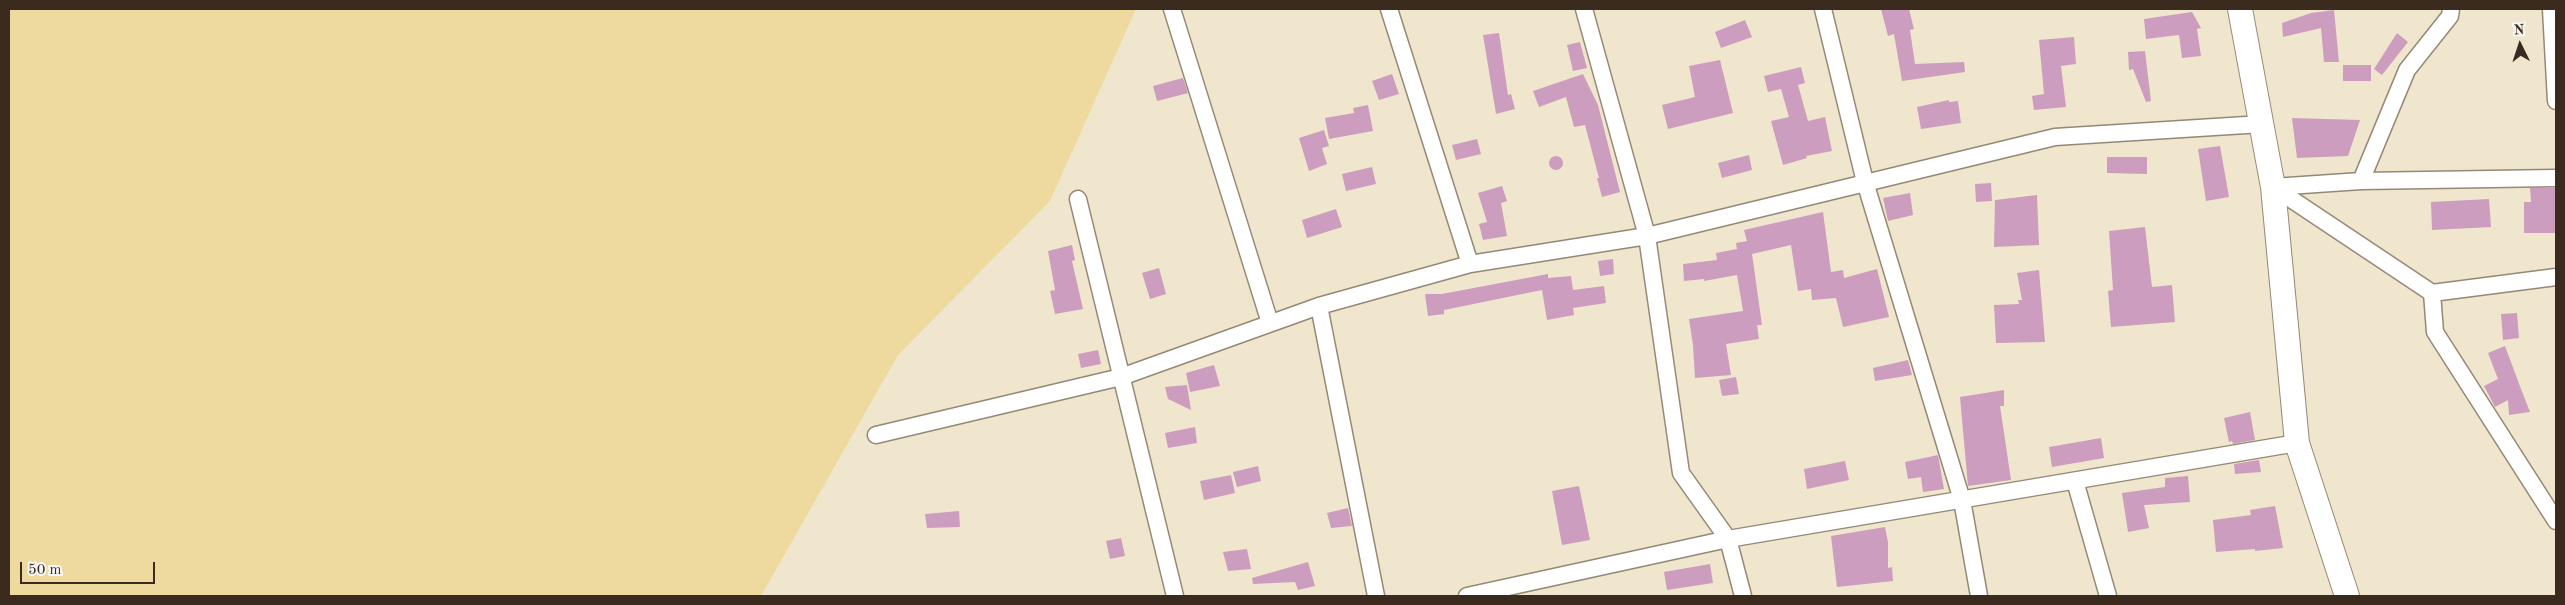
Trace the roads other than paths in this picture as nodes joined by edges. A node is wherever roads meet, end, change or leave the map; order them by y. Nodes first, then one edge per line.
1 (1172, 9) edge
2 (1389, 9) edge
3 (1584, 9) edge
4 (1823, 9) edge
5 (2240, 9) edge
6 (2451, 9) edge
7 (2551, 9) edge
8 (2556, 101) edge
9 (2262, 124) junction
10 (2556, 178) edge
11 (2361, 181) junction
12 (1865, 182) junction
13 (2273, 187) junction
14 (1078, 199) dead end
15 (1647, 236) junction
16 (1470, 264) junction
17 (2556, 277) edge
18 (2432, 293) junction
19 (1319, 306) junction
20 (1270, 323) junction
21 (1122, 376) junction
22 (876, 435) dead end
23 (2297, 443) junction
24 (2075, 480) junction
25 (1962, 500) junction
26 (2556, 521) edge
27 (1728, 539) junction
28 (1175, 596) edge
29 (1376, 596) edge
30 (1467, 596) edge
31 (1743, 596) edge
32 (1979, 596) edge
33 (2108, 596) edge
34 (2347, 596) edge

1 - 20 street
2 - 16 street
3 - 15 street
4 - 12 street
5 - 9 main road
6 - 11 street
7 - 8 street
9 - 12 street
9 - 13 main road
10 - 11 street
11 - 13 street
12 - 15 street
12 - 25 street
13 - 18 street
13 - 23 main road
14 - 21 street
15 - 16 street
15 - 27 street
16 - 19 street
17 - 18 street
18 - 26 street
19 - 20 street
19 - 29 street
20 - 21 street
21 - 22 street
21 - 28 street
23 - 24 street
23 - 34 main road
24 - 25 street
24 - 33 street
25 - 27 street
25 - 32 street
27 - 30 street
27 - 31 street

